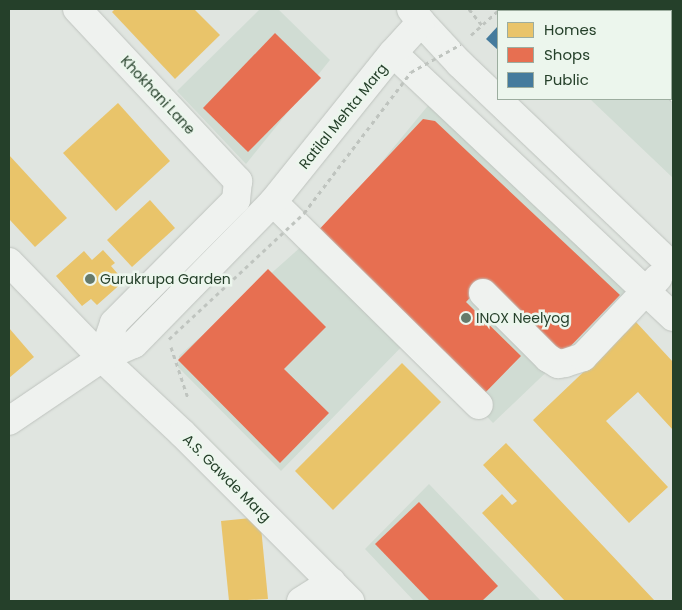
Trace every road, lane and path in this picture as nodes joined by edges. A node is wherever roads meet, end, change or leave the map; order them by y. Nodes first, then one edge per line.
1 (78, 9) edge
2 (469, 9) edge
3 (497, 12) edge
4 (416, 16) edge
5 (461, 44) dead end
6 (393, 53) junction
7 (497, 100) edge
8 (497, 100) edge
9 (273, 202) junction
10 (9, 262) edge
11 (672, 266) edge
12 (646, 292) junction
13 (483, 293) dead end
14 (673, 317) edge
15 (102, 358) junction
16 (190, 404) dead end
17 (479, 405) dead end
18 (9, 421) edge
19 (331, 582) junction
20 (301, 601) edge
21 (350, 601) edge

1 - 15 street, Khokhani Lane
2 - 3 path
4 - 6 street
4 - 7 street
5 - 16 path, bridge
6 - 9 street, Ratilal Mehta Marg
6 - 12 street, Ratilal Mehta Marg
8 - 11 street
9 - 15 street, Ratilal Mehta Marg
9 - 17 street
10 - 15 street, A.S. Gawde Marg
11 - 12 street
12 - 13 street
12 - 14 street, Ratilal Mehta Marg
15 - 18 street, Ratilal Mehta Marg
15 - 19 street, A.S. Gawde Marg
19 - 20 street
19 - 21 street, A.S. Gawde Marg

